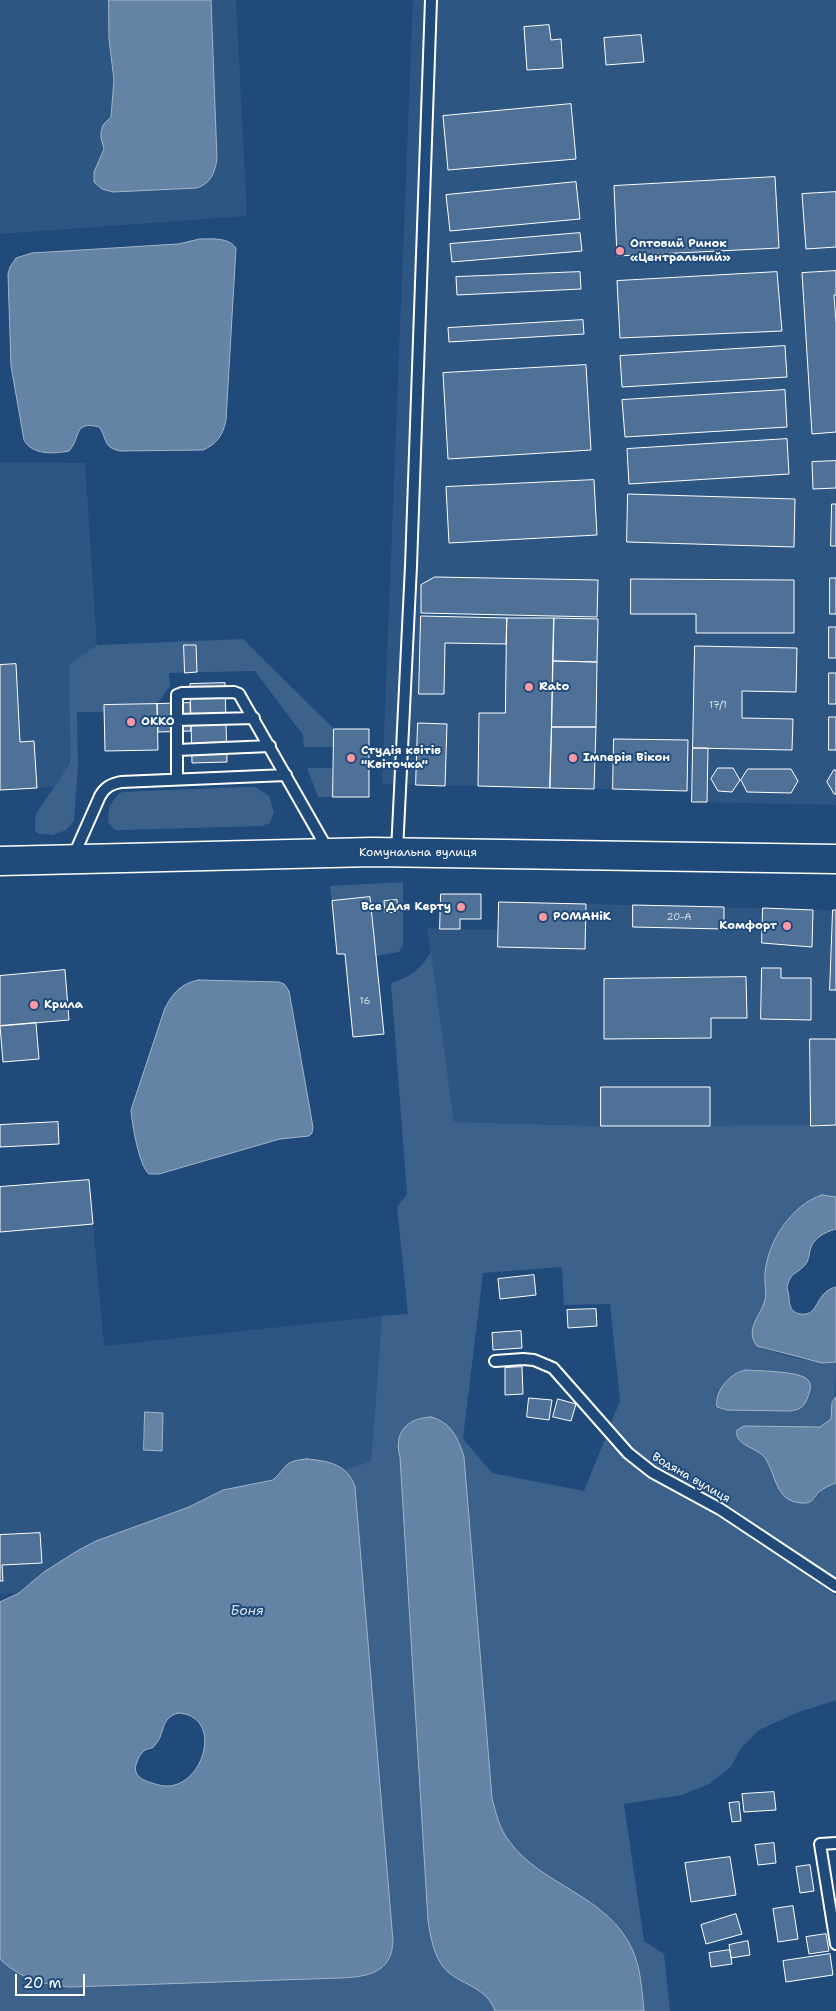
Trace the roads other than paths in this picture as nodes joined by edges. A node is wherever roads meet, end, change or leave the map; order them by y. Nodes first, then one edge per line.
1 (431, 0) edge
2 (254, 718) junction
3 (176, 720) junction
4 (270, 746) junction
5 (176, 750) junction
6 (286, 775) junction
7 (177, 779) junction
8 (397, 852) junction
9 (330, 853) junction
10 (72, 859) junction
11 (836, 859) edge
12 (0, 861) edge
13 (495, 1361) dead end
14 (836, 1586) edge
15 (836, 1843) edge
16 (836, 1944) edge

1 - 8 lane
2 - 3 lane
2 - 3 lane
2 - 4 lane
3 - 5 lane
4 - 5 lane
4 - 6 lane
5 - 7 lane
6 - 7 lane
6 - 9 lane
7 - 10 lane
8 - 9 main road, Комунальна вулиця
8 - 11 main road, Комунальна вулиця
9 - 10 main road, Комунальна вулиця
10 - 12 main road, Комунальна вулиця
13 - 14 lane, Водяна вулиця
15 - 16 lane

